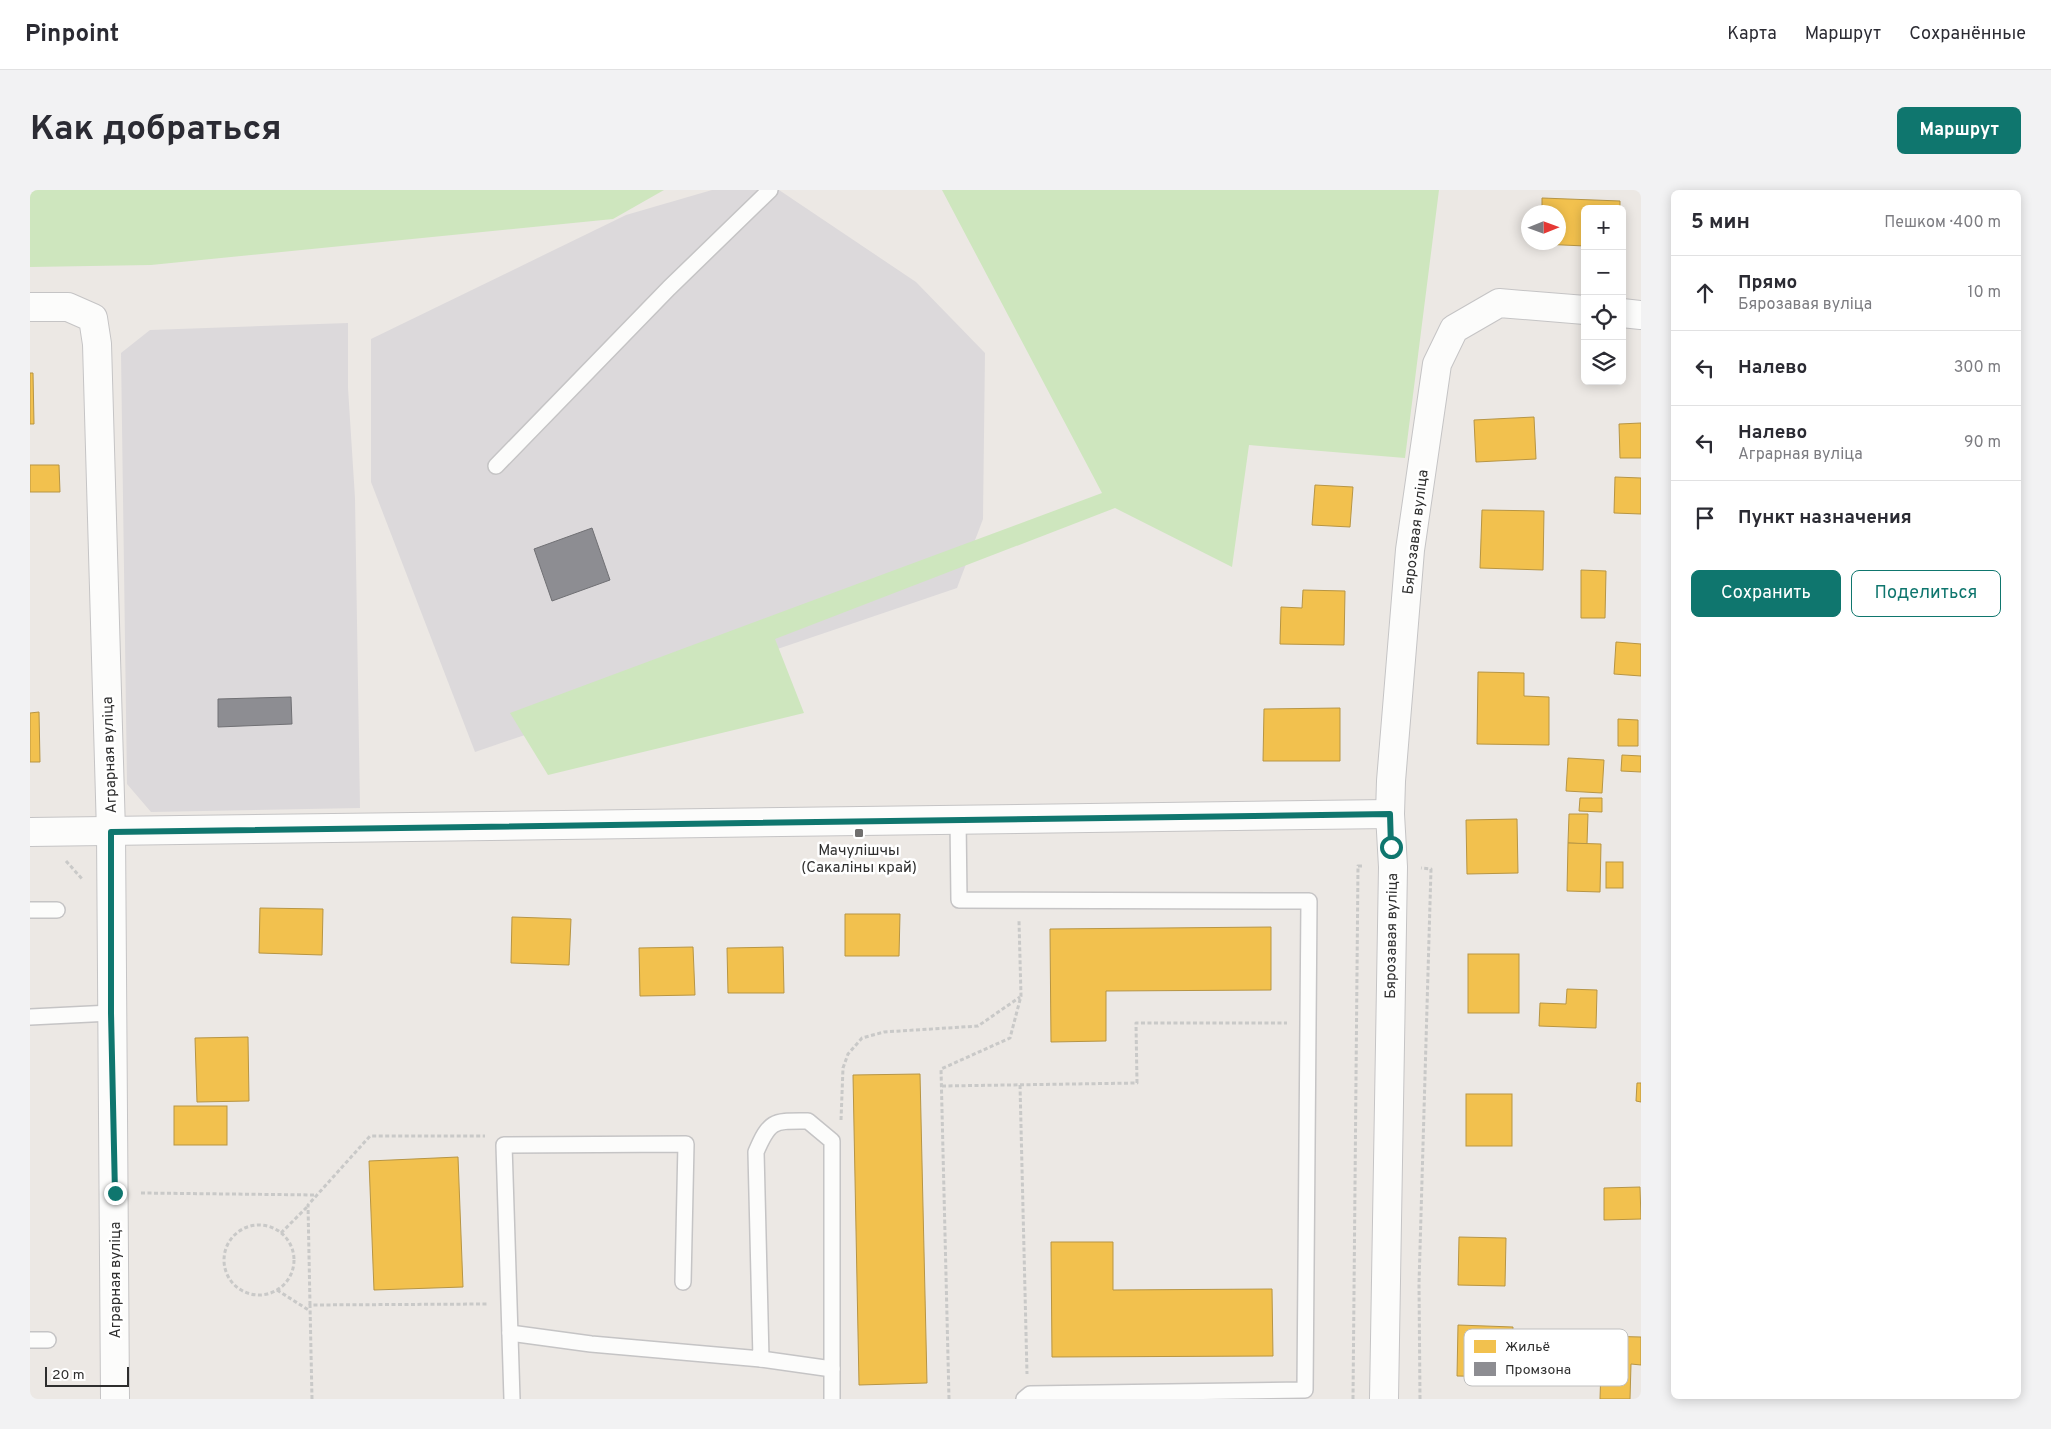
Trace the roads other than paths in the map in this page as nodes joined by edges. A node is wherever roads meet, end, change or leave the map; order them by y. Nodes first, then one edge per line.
1 (770, 190) edge
2 (30, 308) edge
3 (1581, 310) edge
4 (1626, 313) edge
5 (1641, 315) edge
6 (496, 466) dead end
7 (1390, 814) junction
8 (958, 819) junction
9 (30, 832) edge
10 (111, 832) junction
11 (30, 910) edge
12 (57, 910) dead end
13 (111, 1013) junction
14 (30, 1017) edge
15 (683, 1282) dead end
16 (510, 1332) junction
17 (30, 1340) edge
18 (48, 1340) dead end
19 (761, 1359) junction
20 (832, 1369) junction
21 (115, 1399) edge
22 (512, 1399) edge
23 (832, 1399) edge
24 (1024, 1399) edge
25 (1384, 1399) edge

1 - 6 lane
2 - 10 street, Аграрная вуліца
3 - 7 street, Бярозавая вуліца
4 - 5 street
7 - 8 street
7 - 25 street, Бярозавая вуліца
8 - 10 street
8 - 24 lane
9 - 10 street
10 - 13 street, Аграрная вуліца
11 - 12 lane
13 - 14 lane
13 - 21 street, Аграрная вуліца
15 - 16 lane
16 - 19 lane
16 - 22 lane
17 - 18 lane
19 - 20 lane
19 - 20 lane
20 - 23 lane

